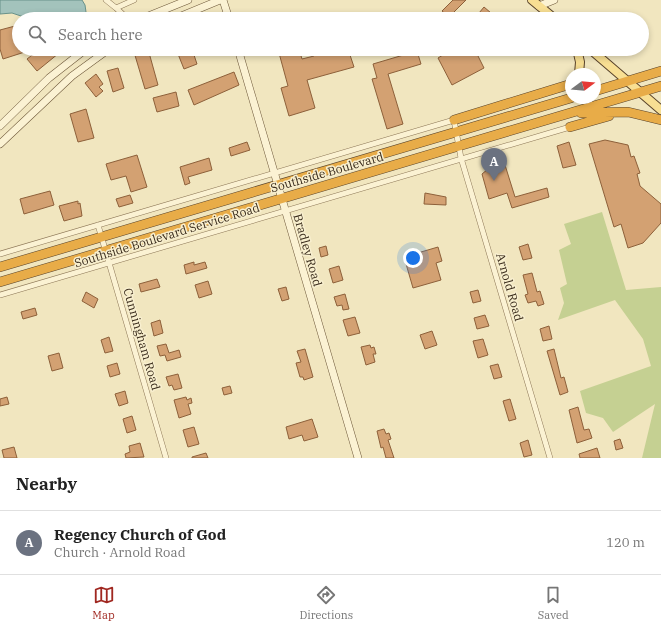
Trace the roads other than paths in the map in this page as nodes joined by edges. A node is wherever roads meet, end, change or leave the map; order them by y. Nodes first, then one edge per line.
1 (106, 0) edge
2 (134, 0) edge
3 (188, 0) edge
4 (222, 0) edge
5 (532, 0) edge
6 (554, 0) edge
7 (539, 6) junction
8 (116, 8) junction
9 (120, 12) edge
10 (158, 12) edge
11 (192, 12) edge
12 (226, 12) edge
13 (546, 12) edge
14 (77, 56) edge
15 (99, 56) edge
16 (240, 56) edge
17 (579, 56) edge
18 (598, 56) edge
19 (580, 68) edge
20 (661, 71) edge
21 (628, 81) junction
22 (565, 86) edge
23 (661, 86) edge
24 (601, 88) edge
25 (640, 92) junction
26 (565, 100) edge
27 (661, 110) edge
28 (628, 112) junction
29 (565, 114) junction
30 (454, 120) junction
31 (661, 120) edge
32 (0, 126) edge
33 (570, 127) joint
34 (456, 133) junction
35 (0, 144) edge
36 (459, 146) junction
37 (462, 158) junction
38 (274, 173) junction
39 (278, 185) junction
40 (282, 198) junction
41 (285, 210) junction
42 (98, 225) junction
43 (102, 237) junction
44 (105, 250) junction
45 (0, 254) edge
46 (109, 263) junction
47 (0, 268) edge
48 (0, 282) edge
49 (0, 295) edge
50 (166, 458) edge
51 (358, 458) edge
52 (550, 458) edge

1 - 8 street
2 - 8 street
3 - 10 street
4 - 11 street
4 - 12 street
5 - 7 main road
6 - 7 street
7 - 13 main road
8 - 9 street
14 - 32 street
15 - 35 street
16 - 38 street, Bradley Road
17 - 19 main road
18 - 21 main road
20 - 21 highway
21 - 24 highway
21 - 25 main road
22 - 30 highway
23 - 25 highway, Southside Boulevard
25 - 27 main road
25 - 29 highway, Southside Boulevard
26 - 34 highway, Southside Boulevard
28 - 29 highway
28 - 31 highway
28 - 33 highway
29 - 36 highway, Southside Boulevard
30 - 34 street, Arnold Road
30 - 38 street
33 - 37 street, Southside Boulevard Service Road
34 - 36 street, Arnold Road
34 - 39 highway, Southside Boulevard
36 - 37 street, Arnold Road
36 - 40 highway, Southside Boulevard
37 - 41 street, Southside Boulevard Service Road
37 - 52 street, Arnold Road
38 - 39 street, Bradley Road
38 - 42 street
39 - 40 street, Bradley Road
39 - 43 highway, Southside Boulevard
40 - 41 street, Bradley Road
40 - 44 highway, Southside Boulevard
41 - 46 street, Southside Boulevard Service Road
41 - 51 street, Bradley Road
42 - 43 street, Cunningham Road
42 - 45 street
43 - 44 street, Cunningham Road
43 - 47 highway, Southside Boulevard
44 - 46 street, Cunningham Road
44 - 48 highway, Southside Boulevard
46 - 49 street, Southside Boulevard Service Road
46 - 50 street, Cunningham Road

